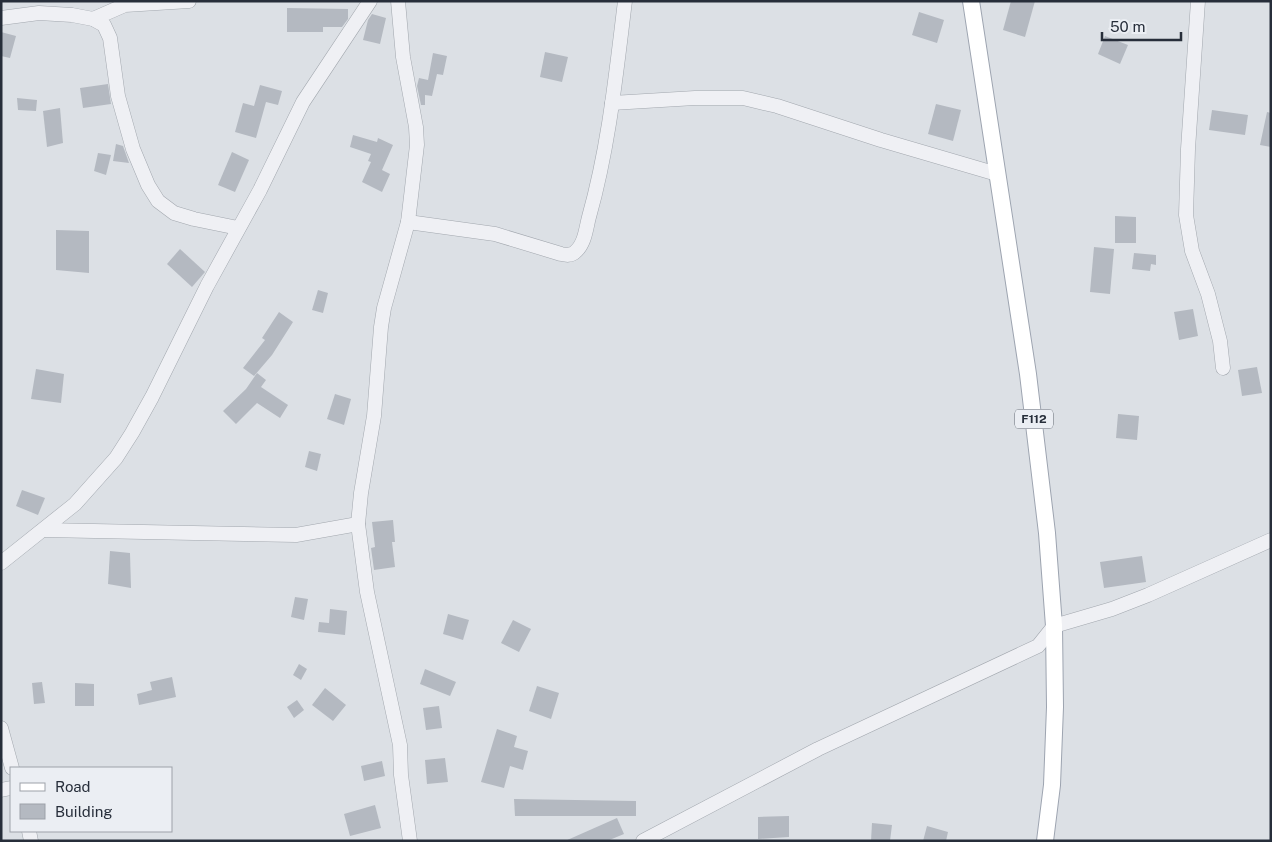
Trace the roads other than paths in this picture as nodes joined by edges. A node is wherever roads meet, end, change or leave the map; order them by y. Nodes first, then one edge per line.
1 (189, 1) edge
2 (370, 1) edge
3 (398, 1) edge
4 (625, 1) edge
5 (971, 1) edge
6 (1198, 1) edge
7 (1, 18) edge
8 (93, 19) junction
9 (612, 102) junction
10 (997, 174) junction
11 (408, 222) junction
12 (238, 228) junction
13 (1223, 368) dead end
14 (358, 524) junction
15 (44, 530) junction
16 (1271, 540) edge
17 (1, 563) edge
18 (1054, 626) junction
19 (1, 728) edge
20 (12, 767) edge
21 (410, 841) edge
22 (643, 841) edge
23 (1045, 841) edge

1 - 8 street
2 - 12 street
3 - 11 street
4 - 9 street
5 - 10 main road, F112
6 - 13 street
7 - 8 street
8 - 12 street
9 - 10 street
9 - 11 street
10 - 18 main road, F112
11 - 14 street
12 - 15 street
14 - 15 street
14 - 21 street
15 - 17 street
16 - 18 street
18 - 22 street
18 - 23 main road, F112
19 - 20 street

